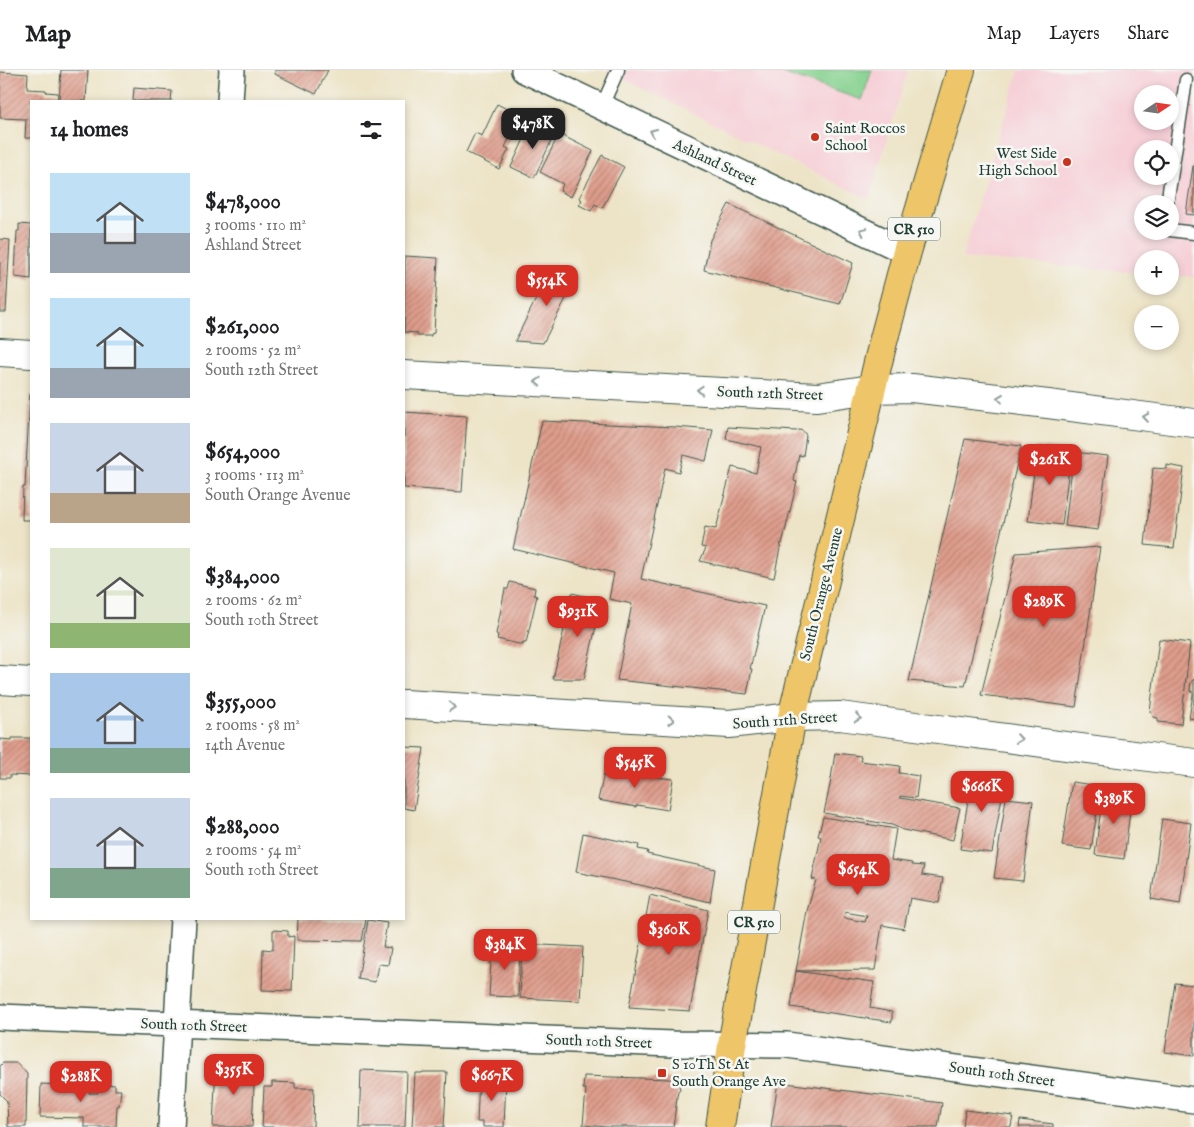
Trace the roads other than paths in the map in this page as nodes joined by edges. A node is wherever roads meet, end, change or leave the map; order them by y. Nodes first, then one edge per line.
1 (232, 70) edge
2 (524, 70) edge
3 (618, 70) edge
4 (961, 70) edge
5 (1186, 80) dead end
6 (230, 100) edge
7 (601, 108) junction
8 (1168, 195) edge
9 (1179, 231) edge
10 (1194, 233) edge
11 (907, 252) junction
12 (0, 352) edge
13 (30, 354) edge
14 (405, 375) edge
15 (871, 389) junction
16 (1194, 423) edge
17 (0, 680) edge
18 (30, 682) edge
19 (405, 704) edge
20 (792, 717) junction
21 (1194, 763) edge
22 (183, 920) edge
23 (0, 1017) edge
24 (177, 1024) junction
25 (732, 1045) junction
26 (1194, 1100) edge
27 (171, 1127) edge
28 (720, 1127) edge

1 - 6 street
2 - 7 street, Ashland Street
3 - 7 lane
4 - 11 main road, South Orange Avenue / CR 510
5 - 8 lane
11 -> 7 street, Ashland Street
9 - 10 lane
11 - 15 main road, South Orange Avenue / CR 510
12 - 13 street
15 -> 14 street, South 12th Street
16 -> 15 street, South 12th Street
15 - 20 main road, South Orange Avenue / CR 510
17 - 18 street
19 -> 20 street, South 11th Street
20 -> 21 street, South 11th Street
20 - 25 main road, South Orange Avenue / CR 510
22 - 24 street
23 - 24 street, South 10th Street
24 - 25 street, South 10th Street
24 - 27 street
25 - 26 street, South 10th Street
25 - 28 main road, South Orange Avenue / CR 510

